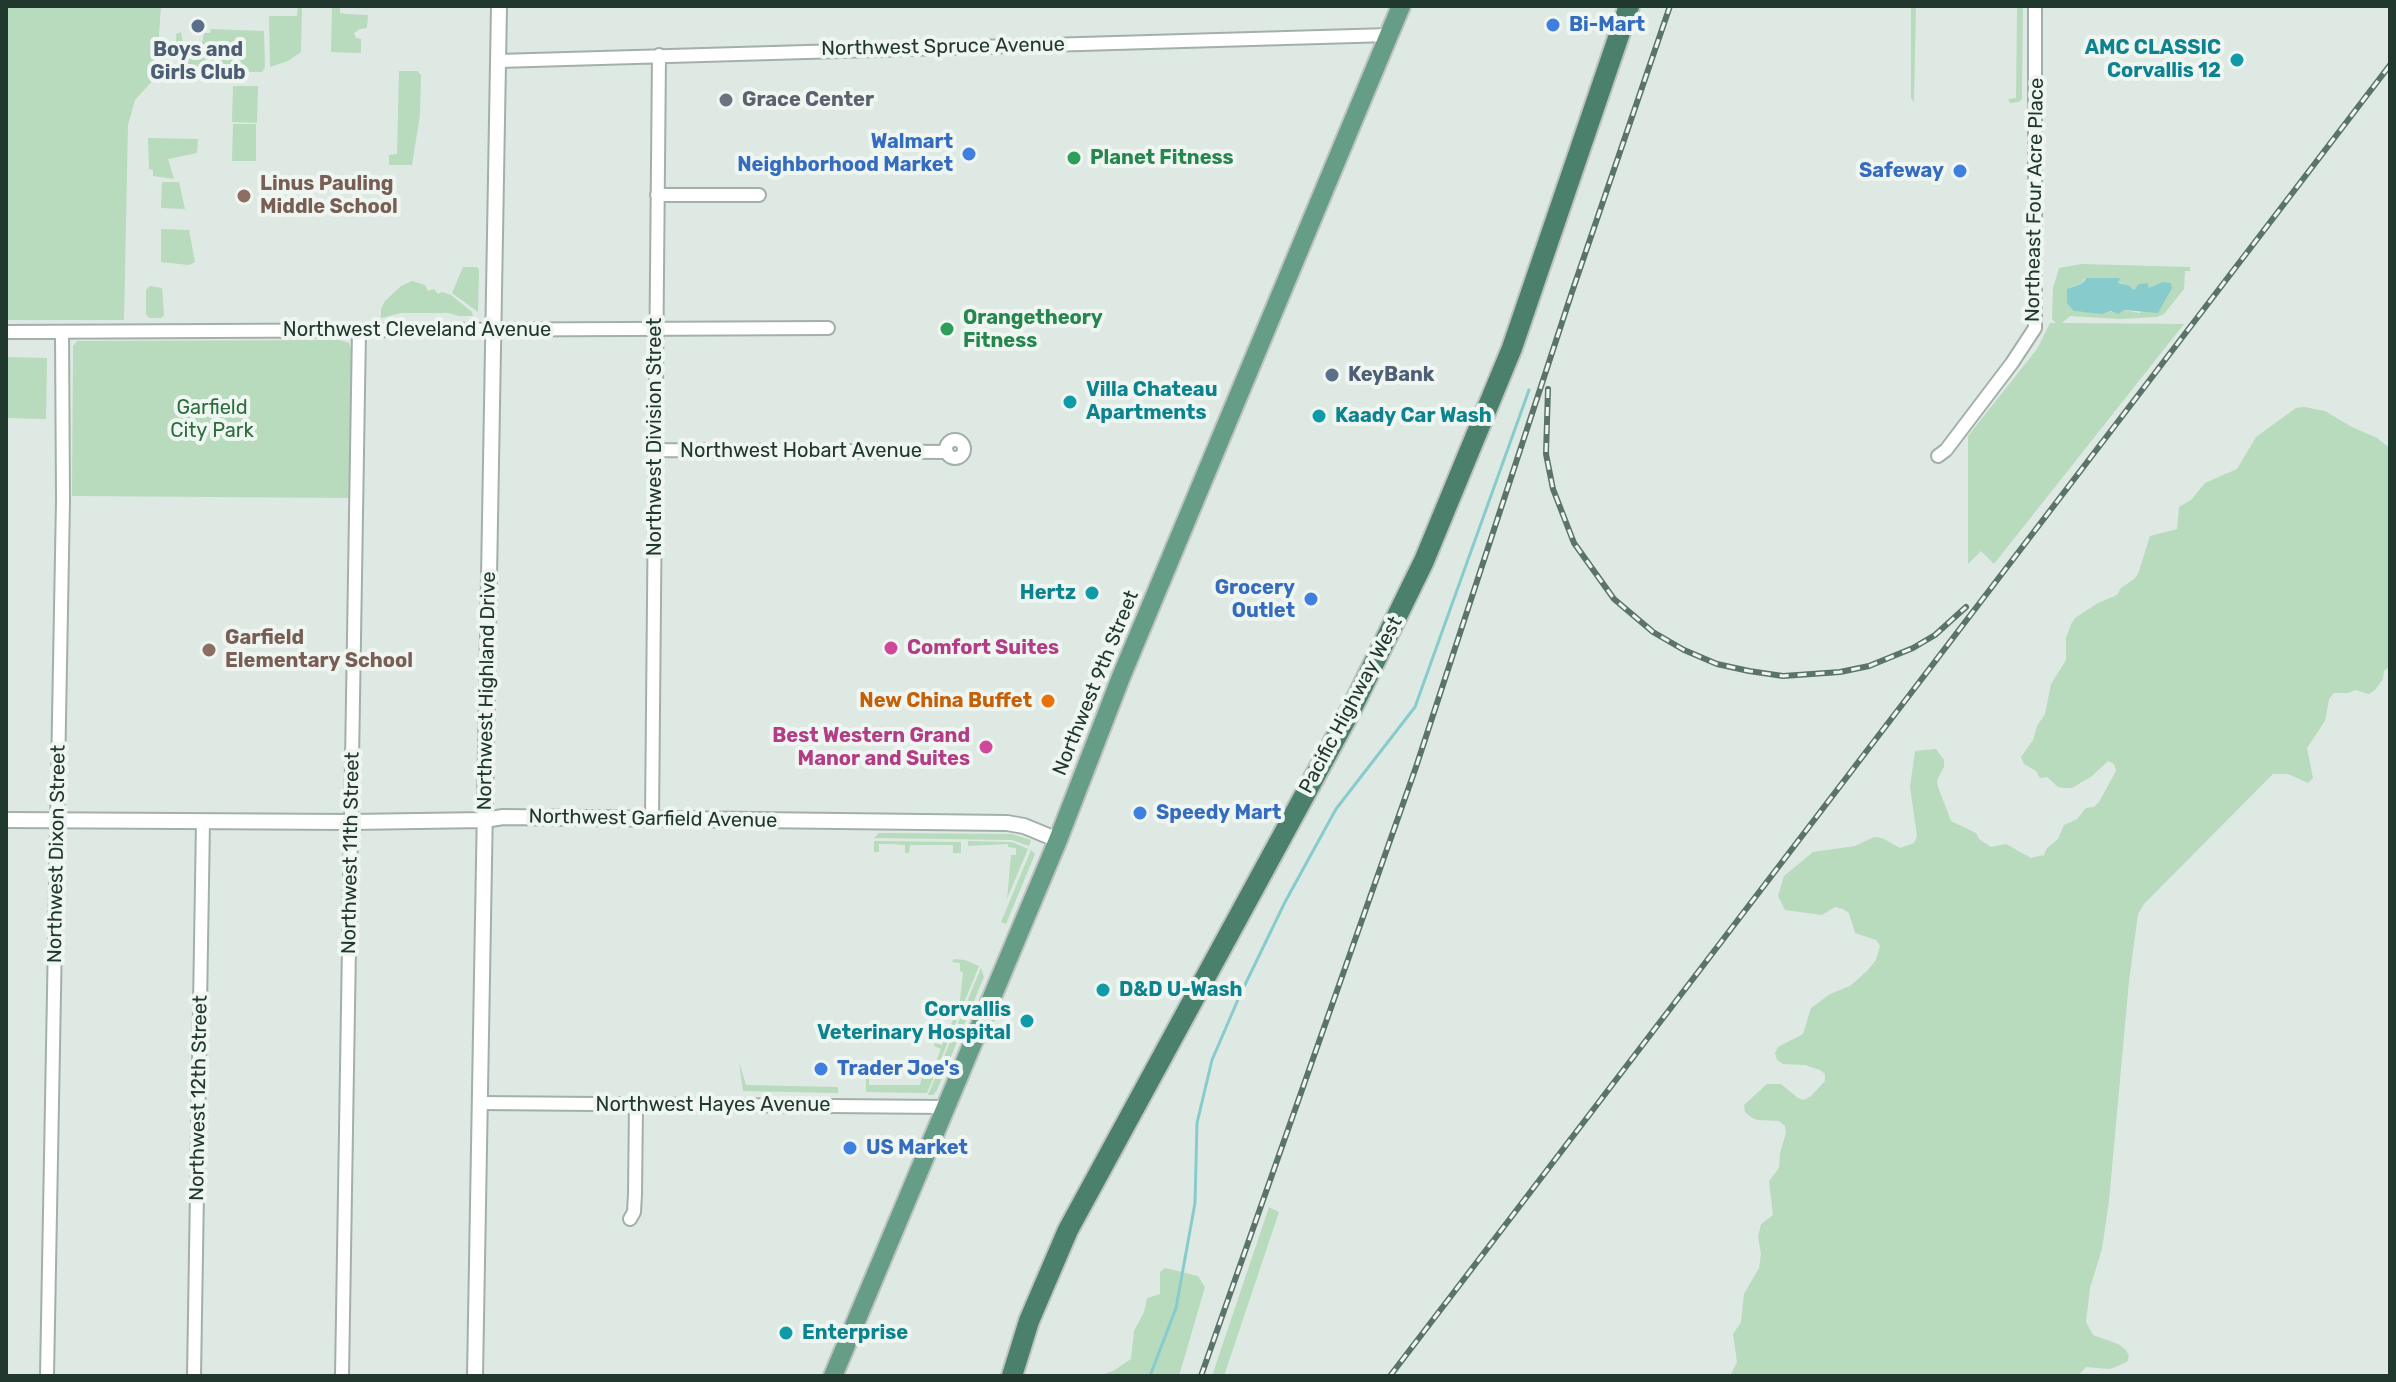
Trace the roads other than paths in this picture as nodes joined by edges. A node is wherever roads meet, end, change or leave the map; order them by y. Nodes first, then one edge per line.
1 (499, 6) edge
2 (1401, 6) edge
3 (1629, 6) edge
4 (2035, 6) edge
5 (1389, 35) junction
6 (659, 55) junction
7 (498, 61) junction
8 (657, 195) junction
9 (759, 195) dead end
10 (656, 328) junction
11 (828, 328) dead end
12 (359, 330) junction
13 (493, 330) junction
14 (6, 332) edge
15 (62, 332) junction
16 (655, 450) junction
17 (947, 452) dead end
18 (1938, 456) dead end
19 (652, 819) junction
20 (6, 820) edge
21 (57, 820) junction
22 (485, 820) junction
23 (203, 821) junction
24 (351, 822) junction
25 (1058, 840) junction
26 (480, 1103) junction
27 (636, 1105) junction
28 (945, 1107) junction
29 (630, 1219) dead end
30 (47, 1376) edge
31 (194, 1376) edge
32 (342, 1376) edge
33 (475, 1376) edge
34 (833, 1376) edge
35 (1012, 1376) edge

1 - 7 street, Northwest Highland Drive
2 - 5 main road, Northwest 9th Street
3 - 35 highway, Pacific Highway West
4 - 18 street, Northeast Four Acre Place
5 - 6 street, Northwest Spruce Avenue
5 - 25 main road, Northwest 9th Street
6 - 7 street, Northwest Spruce Avenue
6 - 8 street, Northwest Division Street
7 - 13 street, Northwest Highland Drive
8 - 9 street
8 - 10 street, Northwest Division Street
10 - 11 street, Northwest Cleveland Avenue
10 - 13 street, Northwest Cleveland Avenue
10 - 16 street, Northwest Division Street
12 - 13 street, Northwest Cleveland Avenue
12 - 15 street, Northwest Cleveland Avenue
12 - 24 street, Northwest 11th Street
13 - 22 street, Northwest Highland Drive
14 - 15 street, Northwest Cleveland Avenue
15 - 21 street, Northwest Dixon Street
16 - 17 street, Northwest Hobart Avenue
16 - 19 street, Northwest Division Street
19 - 22 street, Northwest Garfield Avenue
19 - 25 street, Northwest Garfield Avenue
20 - 21 street, Northwest Garfield Avenue
21 - 23 street, Northwest Garfield Avenue
21 - 30 street, Northwest Dixon Street
22 - 24 street, Northwest Garfield Avenue
22 - 26 street, Northwest Highland Drive
23 - 24 street, Northwest Garfield Avenue
23 - 31 street, Northwest 12th Street
24 - 32 street, Northwest 11th Street
25 - 28 main road, Northwest 9th Street
26 - 27 street, Northwest Hayes Avenue
26 - 33 street, Northwest Highland Drive
27 - 28 street, Northwest Hayes Avenue
27 - 29 street
28 - 34 main road, Northwest 9th Street

